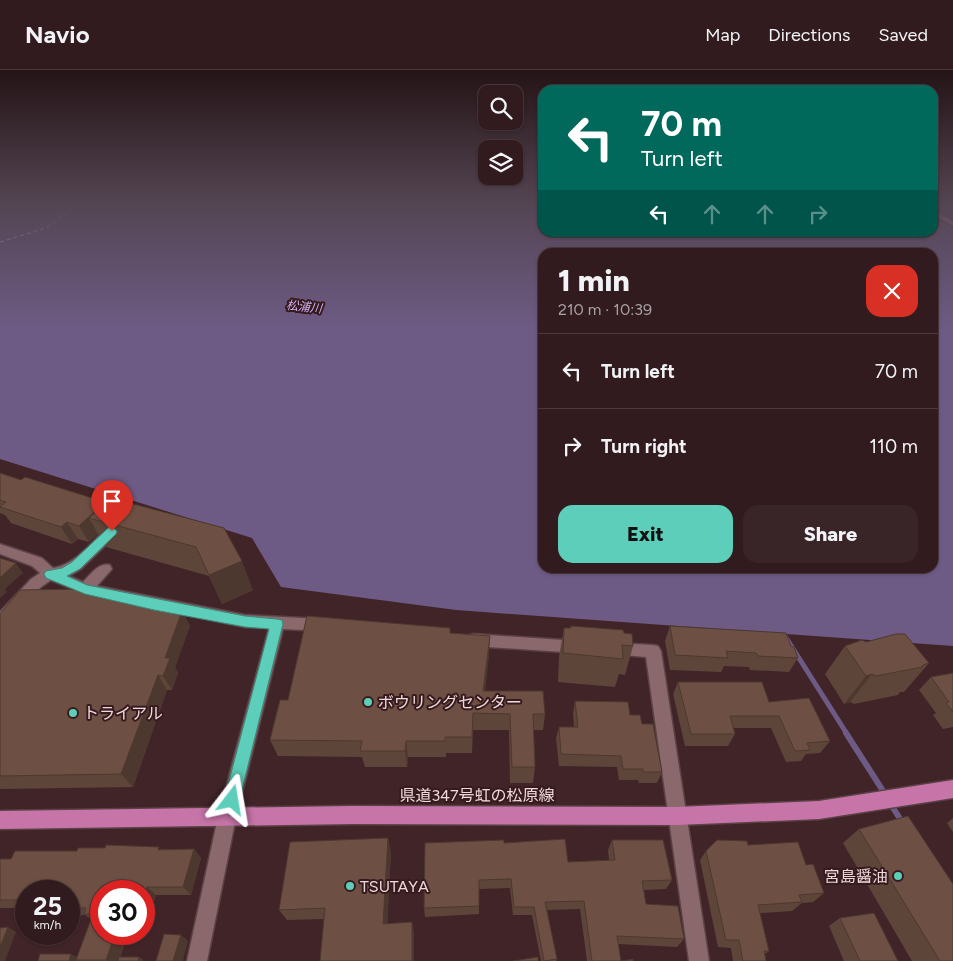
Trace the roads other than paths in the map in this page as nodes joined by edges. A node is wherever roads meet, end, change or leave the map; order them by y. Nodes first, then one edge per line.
1 (122, 521) edge
2 (0, 549) edge
3 (105, 569) dead end
4 (50, 574) junction
5 (85, 589) junction
6 (0, 622) edge
7 (277, 624) junction
8 (336, 626) edge
9 (458, 639) edge
10 (953, 789) edge
11 (677, 816) junction
12 (228, 817) junction
13 (0, 820) edge
14 (197, 961) edge
15 (699, 961) edge

1 - 4 street
2 - 4 street
3 - 5 street
4 - 5 street
4 - 6 street
5 - 7 street
7 - 8 street
7 - 12 street
9 - 11 street
10 - 11 main road, 県道347号虹の松原線
11 - 12 main road, 県道347号虹の松原線
11 - 15 street
12 - 13 main road, 県道347号虹の松原線
12 - 14 street

